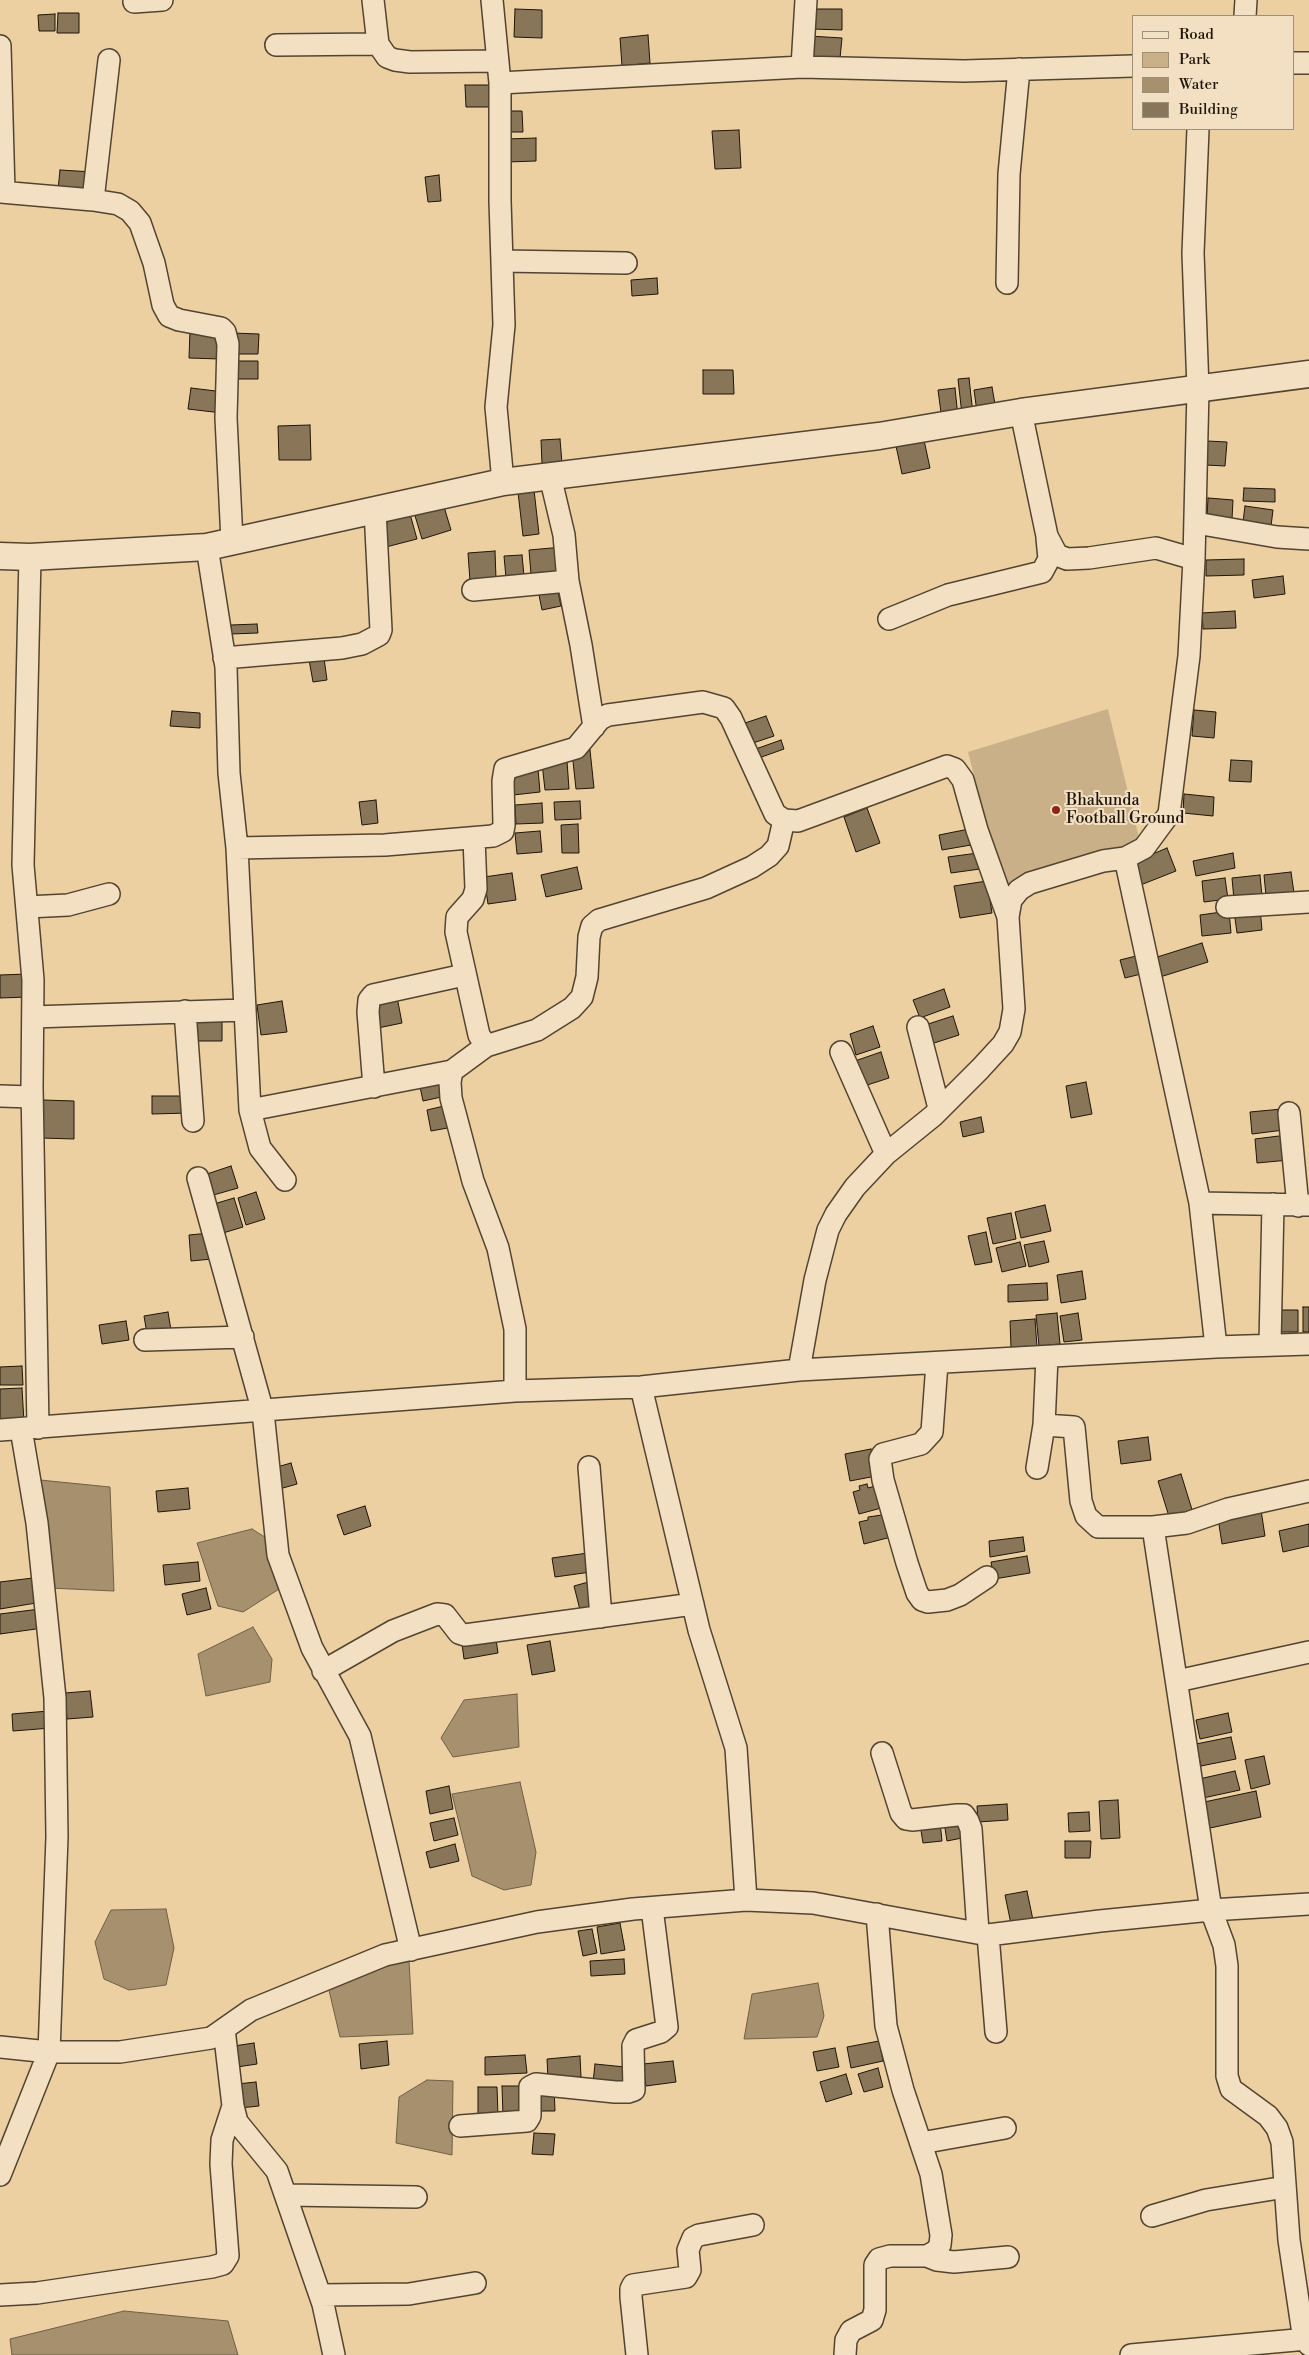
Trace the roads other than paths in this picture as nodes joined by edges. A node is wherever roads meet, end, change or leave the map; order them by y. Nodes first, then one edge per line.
1 (162, 0) edge
2 (373, 0) edge
3 (492, 0) edge
4 (806, 0) edge
5 (1246, 0) edge
6 (134, 2) dead end
7 (1245, 15) edge
8 (378, 44) junction
9 (276, 45) dead end
10 (0, 46) edge
11 (109, 60) dead end
12 (498, 61) junction
13 (1294, 63) edge
14 (1309, 63) edge
15 (1132, 66) edge
16 (802, 67) junction
17 (1019, 69) junction
18 (500, 83) junction
19 (1198, 130) edge
20 (2, 192) edge
21 (93, 200) junction
22 (502, 261) junction
23 (626, 262) dead end
24 (1007, 282) dead end
25 (1309, 374) edge
26 (1198, 389) junction
27 (1021, 412) junction
28 (550, 476) junction
29 (503, 482) junction
30 (375, 510) junction
31 (1196, 523) junction
32 (1047, 536) junction
33 (1309, 539) edge
34 (232, 541) junction
35 (207, 547) junction
36 (0, 556) edge
37 (30, 557) junction
38 (1194, 559) junction
39 (568, 581) junction
40 (472, 590) dead end
41 (889, 619) dead end
42 (224, 658) junction
43 (594, 727) junction
44 (784, 820) junction
45 (474, 838) junction
46 (237, 848) junction
47 (1125, 858) junction
48 (109, 894) dead end
49 (1309, 902) edge
50 (27, 907) junction
51 (1227, 907) dead end
52 (1008, 917) junction
53 (464, 975) junction
54 (244, 1010) junction
55 (185, 1012) junction
56 (33, 1017) junction
57 (918, 1027) dead end
58 (486, 1046) junction
59 (841, 1052) dead end
60 (452, 1070) junction
61 (374, 1087) junction
62 (0, 1096) edge
63 (32, 1097) junction
64 (939, 1108) junction
65 (250, 1110) junction
66 (1289, 1113) dead end
67 (194, 1121) dead end
68 (886, 1154) junction
69 (198, 1178) dead end
70 (285, 1180) dead end
71 (1200, 1203) junction
72 (1273, 1204) junction
73 (1303, 1206) edge
74 (243, 1337) junction
75 (145, 1340) dead end
76 (1270, 1344) junction
77 (1309, 1344) edge
78 (1216, 1347) junction
79 (1047, 1357) junction
80 (937, 1363) junction
81 (799, 1370) junction
82 (641, 1387) junction
83 (515, 1391) junction
84 (264, 1412) junction
85 (1044, 1425) junction
86 (30, 1428) junction
87 (0, 1430) edge
88 (589, 1467) dead end
89 (1037, 1468) dead end
90 (1309, 1491) edge
91 (1153, 1527) junction
92 (987, 1577) dead end
93 (693, 1604) junction
94 (601, 1616) junction
95 (1309, 1652) edge
96 (323, 1671) junction
97 (1177, 1681) junction
98 (882, 1753) dead end
99 (746, 1900) junction
100 (1309, 1904) edge
101 (652, 1908) junction
102 (1211, 1910) junction
103 (877, 1914) junction
104 (983, 1933) junction
105 (411, 1950) junction
106 (224, 2029) junction
107 (996, 2032) dead end
108 (0, 2047) edge
109 (49, 2052) junction
110 (233, 2106) junction
111 (460, 2126) dead end
112 (1005, 2128) dead end
113 (921, 2143) junction
114 (0, 2176) edge
115 (1285, 2186) junction
116 (287, 2195) junction
117 (416, 2197) dead end
118 (1152, 2216) dead end
119 (753, 2226) dead end
120 (927, 2256) junction
121 (1008, 2257) dead end
122 (1302, 2280) edge
123 (475, 2283) dead end
124 (0, 2295) edge
125 (320, 2295) junction
126 (1308, 2342) edge
127 (334, 2355) edge
128 (637, 2355) edge
129 (845, 2355) edge
130 (1131, 2355) edge

1 - 6 street
2 - 8 street
3 - 12 street
4 - 16 street
5 - 7 street
8 - 9 street
8 - 12 street
10 - 20 street
11 - 21 street
12 - 18 street
13 - 14 street
15 - 17 street
16 - 17 street
16 - 18 street
17 - 24 street
18 - 22 street
19 - 26 street
20 - 21 street
21 - 34 street
22 - 23 street
22 - 29 street
25 - 26 street
26 - 27 street
26 - 31 street
27 - 28 street
27 - 32 street
28 - 29 street
28 - 39 street
29 - 30 street
30 - 34 street
30 - 42 street
31 - 33 street
31 - 38 street
32 - 38 street
32 - 41 street
34 - 35 street
35 - 37 street
35 - 42 street
36 - 37 street
37 - 50 street
38 - 47 street
39 - 40 street
39 - 43 street
42 - 46 street
43 - 44 street
43 - 45 street
44 - 52 street
44 - 58 street
45 - 46 street
45 - 53 street
46 - 54 street
47 - 52 street
47 - 71 street
48 - 50 street
49 - 51 street
50 - 56 street
52 - 64 street
53 - 58 street
53 - 61 street
54 - 55 street
54 - 65 street
55 - 56 street
55 - 67 street
56 - 63 street
57 - 64 street
58 - 60 street
59 - 68 street
60 - 61 street
60 - 83 street
61 - 65 street
62 - 63 street
63 - 86 street
64 - 68 street
65 - 70 street
66 - 73 street
68 - 81 street
69 - 74 street
71 - 72 street
71 - 78 street
72 - 73 street
72 - 76 street
74 - 75 street
74 - 84 street
76 - 77 street
76 - 78 street
78 - 79 street
79 - 80 street
79 - 85 street
80 - 81 street
80 - 92 street
81 - 82 street
82 - 83 street
82 - 93 street
83 - 84 street
84 - 86 street
84 - 96 street
85 - 89 street
85 - 91 street
86 - 87 street
86 - 109 street
88 - 94 street
90 - 91 street
91 - 97 street
93 - 94 street
93 - 99 street
94 - 96 street
95 - 97 street
96 - 105 street
97 - 102 street
98 - 104 street
99 - 101 street
99 - 103 street
100 - 102 street
101 - 105 street
101 - 111 street
102 - 104 street
102 - 115 street
103 - 104 street
103 - 113 street
104 - 107 street
105 - 106 street
106 - 109 street
106 - 110 street
108 - 109 street
109 - 114 street
110 - 116 street
110 - 124 street
112 - 113 street
113 - 120 street
115 - 118 street
115 - 122 street
116 - 117 street
116 - 125 street
119 - 128 street
120 - 121 street
120 - 129 street
122 - 126 street
123 - 125 street
125 - 127 street
126 - 130 street

